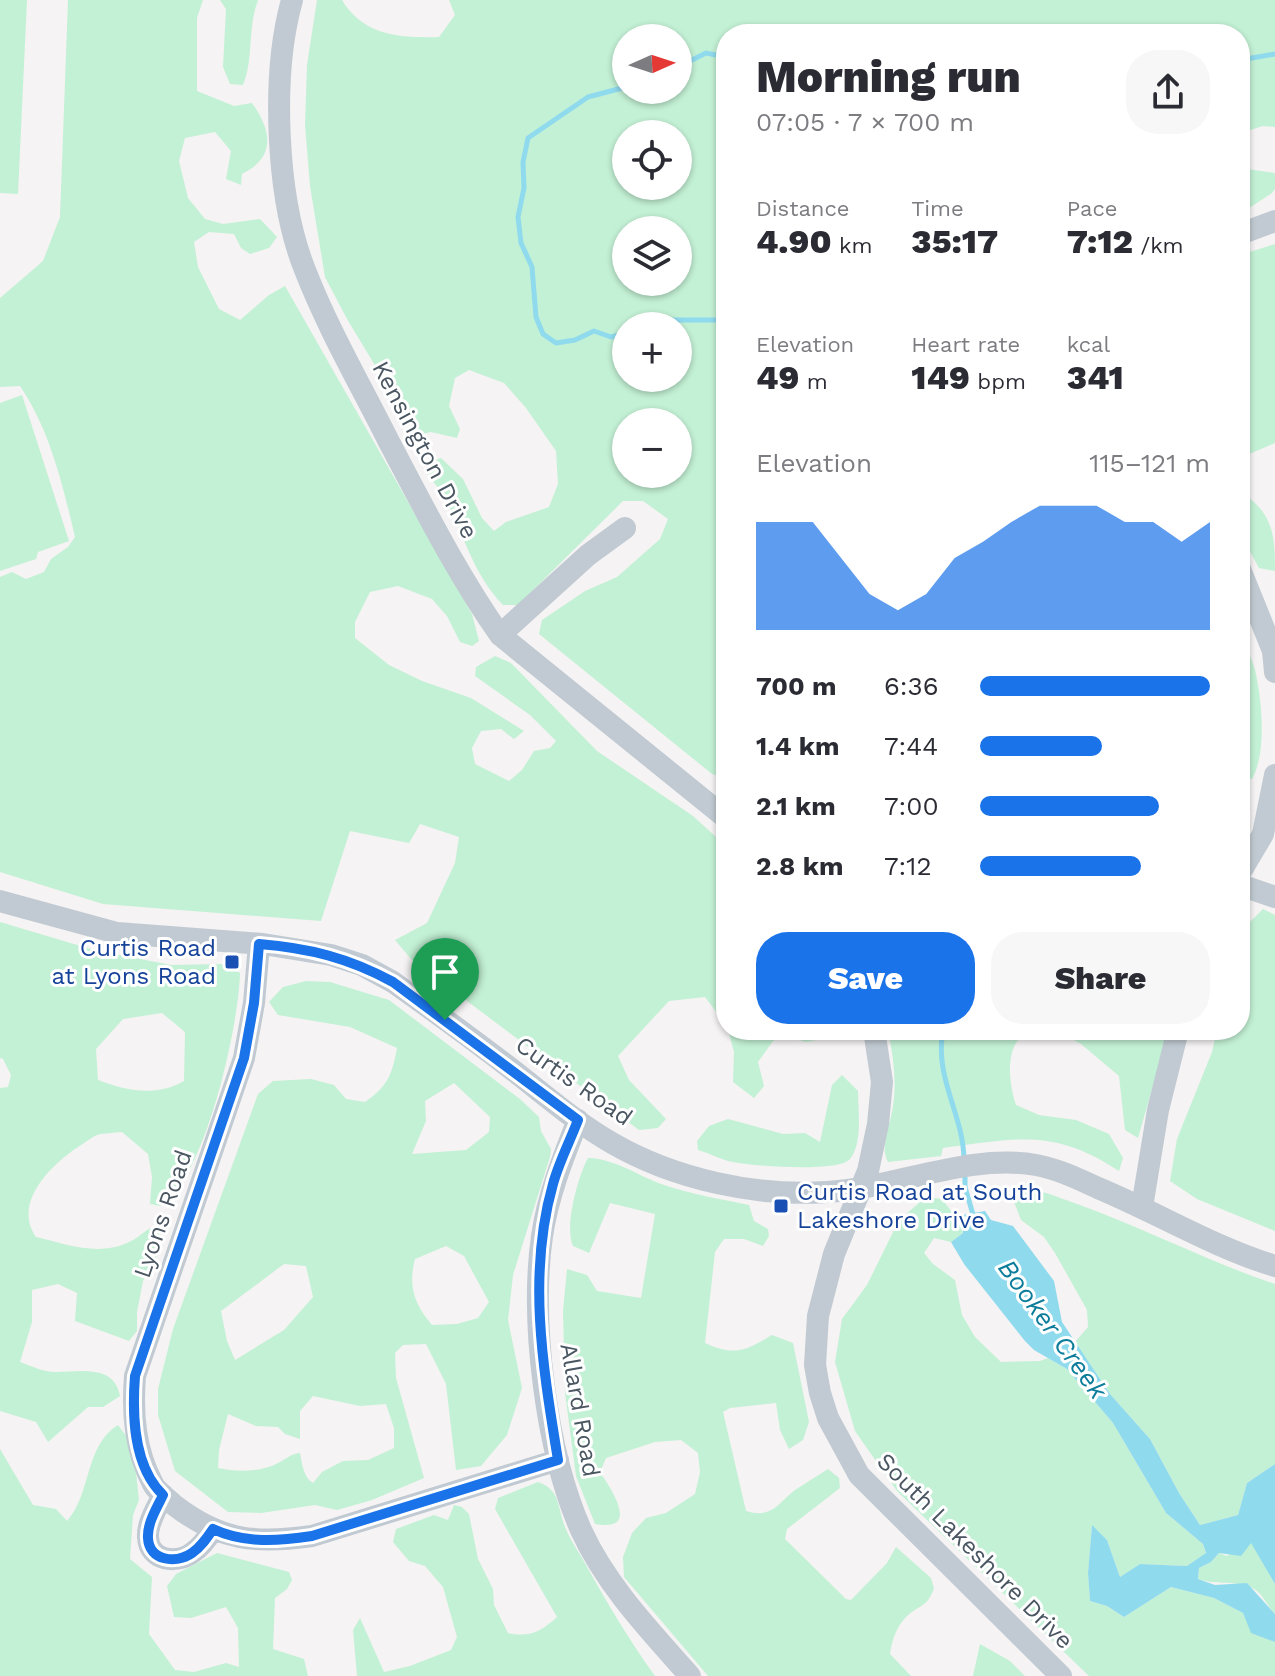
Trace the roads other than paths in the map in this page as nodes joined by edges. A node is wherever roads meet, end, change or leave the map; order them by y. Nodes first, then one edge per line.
1 (292, 0) edge
2 (1275, 221) edge
3 (1250, 230) edge
4 (625, 528) dead end
5 (1250, 584) edge
6 (1267, 610) edge
7 (500, 635) junction
8 (1275, 672) edge
9 (1275, 775) edge
10 (716, 810) edge
11 (1250, 856) edge
12 (1250, 888) edge
13 (1275, 897) edge
14 (0, 901) edge
15 (259, 944) junction
16 (876, 1040) edge
17 (1176, 1040) edge
18 (578, 1120) junction
19 (860, 1189) junction
20 (1142, 1207) junction
21 (1275, 1266) edge
22 (558, 1460) junction
23 (163, 1495) junction
24 (213, 1529) junction
25 (690, 1676) edge
26 (1061, 1676) edge

1 - 7 street, Kensington Drive
2 - 3 street
4 - 7 street
5 - 6 street
6 - 8 street
7 - 10 street, Kensington Drive
9 - 11 street
12 - 13 street
14 - 15 street, Curtis Road
15 - 18 street, Curtis Road
15 - 23 street, Lyons Road
16 - 19 street
17 - 20 street
18 - 19 street, Curtis Road
18 - 22 street, Allard Road
19 - 20 street, Curtis Road
19 - 26 street, South Lakeshore Drive
20 - 21 street, Curtis Road
22 - 24 street, Lyons Road
22 - 25 street, Allard Road
23 - 24 street, Lyons Road
23 - 24 street

